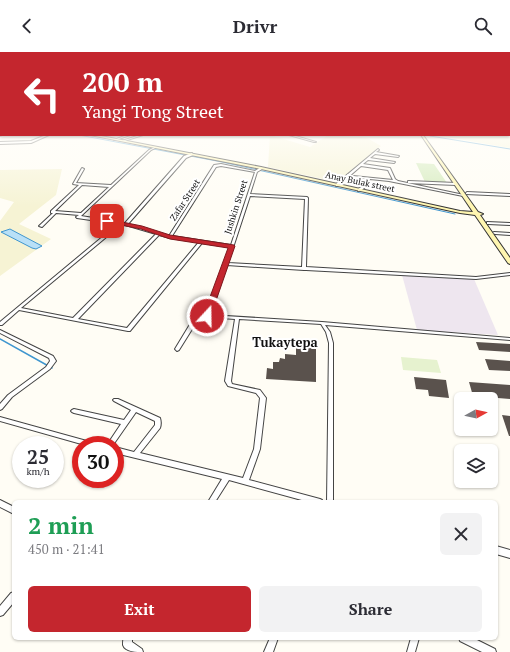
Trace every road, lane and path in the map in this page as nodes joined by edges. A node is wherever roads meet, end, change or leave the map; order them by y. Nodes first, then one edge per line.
1 (151, 151) edge
2 (170, 151) edge
3 (434, 151) edge
4 (436, 151) edge
5 (375, 153) joint
6 (191, 155) junction
7 (398, 156) dead end
8 (368, 158) junction
9 (394, 162) dead end
10 (362, 164) junction
11 (83, 169) dead end
12 (259, 170) junction
13 (448, 170) junction
14 (354, 177) dead end
15 (369, 179) junction
16 (82, 184) junction
17 (456, 184) junction
18 (337, 185) junction
19 (112, 186) junction
20 (359, 190) junction
21 (465, 194) junction
22 (510, 195) edge
23 (249, 196) junction
24 (56, 212) junction
25 (82, 214) junction
26 (479, 214) junction
27 (488, 223) junction
28 (123, 224) junction
29 (510, 224) edge
30 (41, 226) dead end
31 (495, 233) junction
32 (158, 234) junction
33 (510, 234) edge
34 (170, 237) junction
35 (201, 242) junction
36 (232, 246) junction
37 (510, 254) edge
38 (510, 262) edge
39 (226, 264) junction
40 (304, 269) junction
41 (510, 274) edge
42 (18, 309) junction
43 (207, 316) junction
44 (237, 318) junction
45 (74, 320) junction
46 (322, 323) junction
47 (0, 324) edge
48 (0, 331) edge
49 (510, 339) edge
50 (177, 349) dead end
51 (116, 400) dead end
52 (0, 408) edge
53 (74, 410) dead end
54 (134, 410) junction
55 (0, 419) edge
56 (125, 423) junction
57 (116, 436) edge
58 (72, 439) edge
59 (124, 452) edge
60 (135, 455) junction
61 (227, 477) junction
62 (245, 482) junction
63 (212, 500) edge
64 (312, 500) edge
65 (330, 500) edge
66 (1, 506) edge
67 (12, 511) edge
68 (498, 551) edge
69 (510, 554) edge
70 (12, 598) edge
71 (0, 612) edge
72 (128, 640) edge
73 (273, 640) edge
74 (414, 640) edge
75 (467, 640) edge
76 (139, 652) edge
77 (268, 652) edge
78 (411, 652) edge
79 (492, 652) edge

1 - 19 street
2 - 6 main road, Anay Bulak street
3 - 13 main road
4 - 13 main road
5 - 7 street
5 - 8 street
6 - 12 main road, Anay Bulak street
6 - 28 street
8 - 9 street
8 - 10 street
10 - 17 street
10 - 18 street
11 - 16 street
12 - 18 main road, Anay Bulak street
12 - 23 street, Jushkin Street
12 - 34 street, Zafar Street
13 - 17 main road
13 - 21 main road
14 - 15 street
15 - 20 street
15 - 21 street
16 - 19 street
16 - 24 street
17 - 21 main road
18 - 20 main road, Anay Bulak street
19 - 25 street
20 - 26 main road, Anay Bulak street
21 - 22 street
21 - 26 main road
23 - 36 street, Jushkin Street
23 - 40 street
24 - 25 street
24 - 30 street
25 - 28 street
26 - 27 main road
26 - 38 main road
27 - 29 street
27 - 31 main road
28 - 32 street
28 - 42 street
31 - 33 street
31 - 37 main road
32 - 34 street
32 - 45 street
34 - 35 street
35 - 36 street
35 - 45 street
36 - 39 street, Jushkin Street
39 - 40 street
39 - 43 street, Jushkin Street
40 - 41 street
42 - 45 street
42 - 47 street
43 - 44 street
43 - 50 street
44 - 46 street
44 - 62 street
46 - 49 street
46 - 65 street
48 - 52 street
51 - 54 street
53 - 56 street
54 - 56 street
54 - 60 street
55 - 58 street
56 - 57 street
59 - 60 street
60 - 61 street
61 - 62 street
61 - 63 street
62 - 64 street
66 - 67 street
68 - 69 street
70 - 71 street
72 - 76 street
73 - 77 street
74 - 78 street
75 - 79 street

